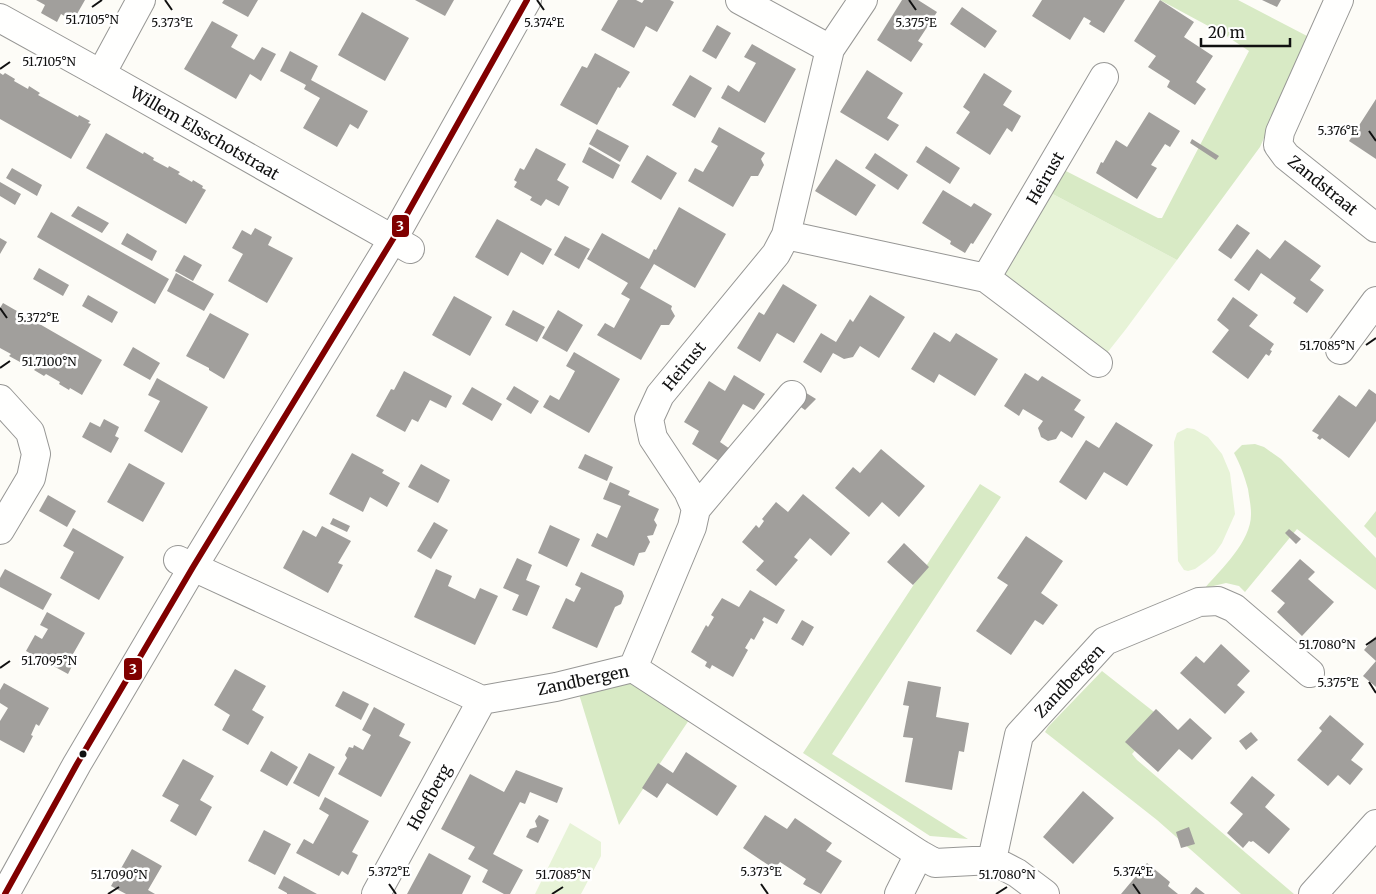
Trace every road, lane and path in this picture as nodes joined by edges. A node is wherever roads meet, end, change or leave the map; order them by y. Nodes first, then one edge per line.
1 (141, 0) edge
2 (527, 0) edge
3 (740, 0) edge
4 (864, 0) edge
5 (1339, 0) edge
6 (0, 18) edge
7 (830, 49) junction
8 (102, 74) junction
9 (1104, 77) dead end
10 (1376, 228) edge
11 (786, 236) junction
12 (401, 244) junction
13 (986, 278) junction
14 (1376, 301) edge
15 (1340, 350) dead end
16 (1098, 363) dead end
17 (792, 395) dead end
18 (0, 399) edge
19 (696, 509) junction
20 (0, 530) edge
21 (186, 563) junction
22 (634, 668) junction
23 (1310, 673) dead end
24 (482, 700) junction
25 (1376, 824) edge
26 (919, 854) junction
27 (992, 860) junction
28 (5, 894) edge
29 (376, 894) edge
30 (899, 894) edge
31 (1045, 894) edge
32 (1313, 894) edge

1 - 8 street
2 - 12 street
3 - 7 street
4 - 7 street, Heirust
5 - 10 street, Zandstraat
6 - 8 street, Willem Elsschotstraat
7 - 11 street, Heirust
8 - 12 street, Willem Elsschotstraat
9 - 13 street, Heirust
11 - 13 street
11 - 19 street, Heirust
12 - 21 street
13 - 16 street
14 - 15 street
17 - 19 street
18 - 20 street
19 - 22 street
21 - 24 street
21 - 28 street
22 - 24 street, Zandbergen
22 - 26 street, Zandbergen
23 - 27 street, Zandbergen
24 - 29 street, Hoefberg
25 - 32 street
26 - 27 street, Zandbergen
26 - 30 street
27 - 31 street

